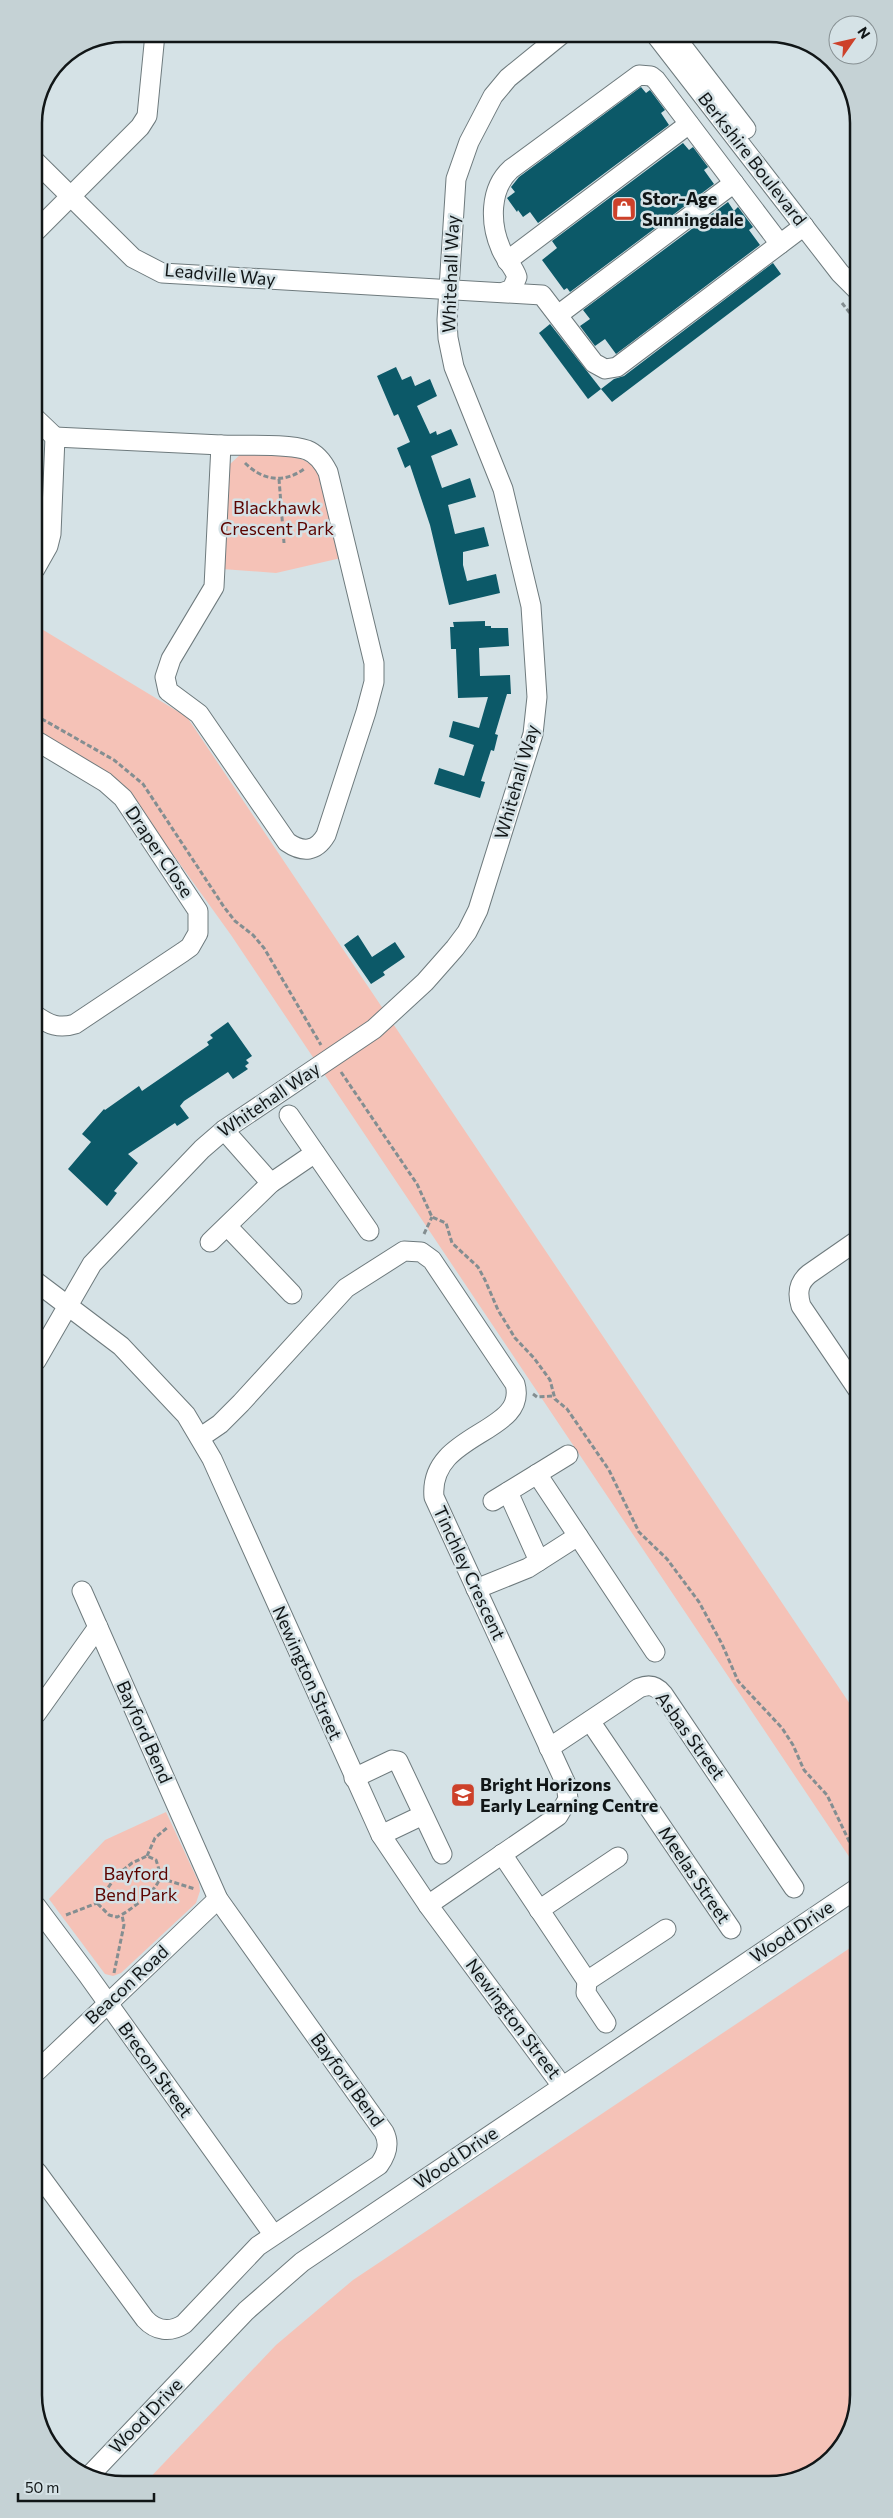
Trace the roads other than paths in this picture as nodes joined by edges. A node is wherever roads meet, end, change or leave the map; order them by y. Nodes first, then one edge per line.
1 (154, 42) edge
2 (551, 43) edge
3 (662, 43) edge
4 (680, 43) edge
5 (689, 124) junction
6 (43, 169) edge
7 (734, 183) junction
8 (71, 196) junction
9 (43, 224) edge
10 (804, 226) junction
11 (780, 244) junction
12 (507, 261) junction
13 (850, 276) edge
14 (850, 283) edge
15 (449, 289) junction
16 (504, 292) junction
17 (558, 315) junction
18 (43, 425) edge
19 (55, 437) junction
20 (221, 445) junction
21 (43, 555) edge
22 (43, 745) edge
23 (43, 1019) edge
24 (289, 1115) dead end
25 (224, 1130) junction
26 (315, 1153) junction
27 (270, 1183) junction
28 (227, 1226) junction
29 (368, 1231) dead end
30 (210, 1242) dead end
31 (850, 1245) edge
32 (42, 1287) edge
33 (292, 1294) dead end
34 (68, 1307) junction
35 (42, 1350) edge
36 (850, 1378) edge
37 (200, 1437) junction
38 (568, 1455) dead end
39 (537, 1474) junction
40 (578, 1536) junction
41 (539, 1561) junction
42 (476, 1589) junction
43 (82, 1591) dead end
44 (98, 1627) junction
45 (655, 1652) dead end
46 (42, 1705) edge
47 (590, 1720) junction
48 (549, 1748) junction
49 (354, 1778) junction
50 (423, 1815) junction
51 (381, 1835) junction
52 (442, 1854) dead end
53 (502, 1854) junction
54 (618, 1857) dead end
55 (794, 1888) dead end
56 (850, 1892) edge
57 (216, 1896) junction
58 (428, 1905) junction
59 (539, 1910) junction
60 (42, 1913) edge
61 (666, 1928) dead end
62 (731, 1929) dead end
63 (587, 1982) junction
64 (110, 2001) junction
65 (606, 2023) dead end
66 (42, 2066) edge
67 (562, 2086) junction
68 (42, 2179) edge
69 (273, 2234) junction
70 (94, 2470) edge

1 - 8 street
2 - 15 street, Whitehall Way
3 - 10 street, Berkshire Boulevard
4 - 13 street, Berkshire Boulevard
5 - 7 street
5 - 12 street
5 - 12 street
6 - 8 street, Leadville Way
7 - 11 street
7 - 17 street
8 - 9 street
8 - 15 street, Leadville Way
10 - 11 street
10 - 14 street, Berkshire Boulevard
11 - 17 street
12 - 16 street
15 - 16 street, Leadville Way
15 - 25 street, Whitehall Way
16 - 17 street, Leadville Way
18 - 19 street
19 - 20 street
19 - 21 street
20 - 20 street
22 - 23 street, Draper Close
24 - 26 street
25 - 27 street
25 - 34 street, Whitehall Way
26 - 27 street
26 - 29 street
27 - 28 street
28 - 30 street
28 - 33 street
31 - 36 street
32 - 34 street, Newington Street
34 - 35 street, Whitehall Way
34 - 37 street, Newington Street
37 - 42 street, Tinchley Crescent
37 - 49 street, Newington Street
38 - 39 street
39 - 40 street
39 - 41 street
40 - 41 street
40 - 45 street
41 - 42 street
42 - 48 street, Tinchley Crescent
43 - 44 street, Bayford Bend
44 - 46 street
44 - 57 street, Bayford Bend
47 - 48 street, Asbas Street
47 - 55 street, Asbas Street
47 - 62 street, Meelas Street
48 - 53 street, Tinchley Crescent
49 - 50 street
49 - 51 street, Newington Street
50 - 51 street
50 - 52 street
51 - 58 street, Newington Street
53 - 58 street, Tinchley Crescent
53 - 59 street
54 - 59 street
56 - 67 street, Wood Drive
57 - 64 street, Beacon Road
57 - 69 street, Bayford Bend
58 - 67 street, Newington Street
59 - 63 street
60 - 64 street, Brecon Street
61 - 63 street
63 - 65 street
64 - 66 street, Beacon Road
64 - 69 street, Brecon Street
67 - 70 street, Wood Drive
68 - 69 street, Bayford Bend

